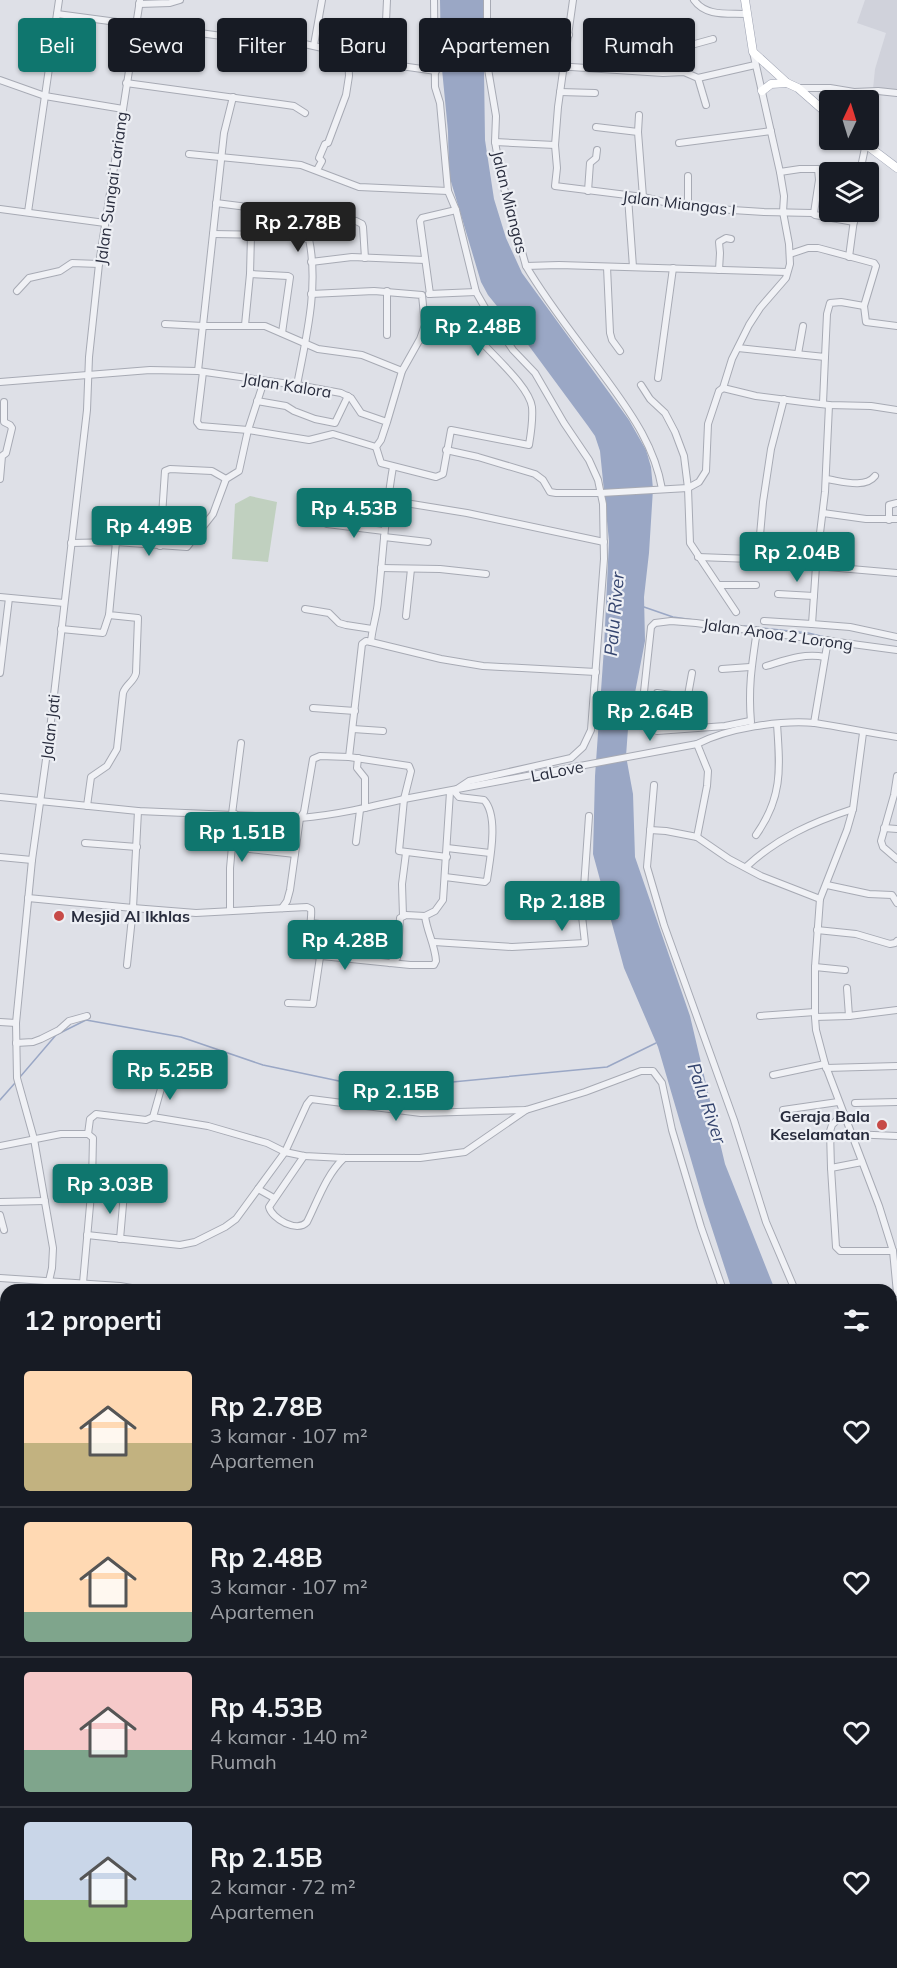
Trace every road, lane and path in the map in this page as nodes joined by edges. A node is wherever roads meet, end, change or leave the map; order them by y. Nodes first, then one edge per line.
1 (59, 0) edge
2 (180, 0) edge
3 (322, 0) edge
4 (387, 0) edge
5 (434, 0) edge
6 (487, 0) edge
7 (573, 0) edge
8 (694, 0) edge
9 (744, 0) edge
10 (139, 2) edge
11 (57, 14) junction
12 (746, 14) junction
13 (137, 18) edge
14 (386, 18) edge
15 (435, 18) edge
16 (486, 18) edge
17 (571, 18) edge
18 (108, 20) edge
19 (205, 34) edge
20 (713, 39) dead end
21 (695, 44) edge
22 (314, 45) junction
23 (319, 46) edge
24 (753, 52) junction
25 (754, 65) junction
26 (128, 72) edge
27 (349, 72) edge
28 (436, 72) edge
29 (489, 72) edge
30 (562, 72) edge
31 (684, 72) edge
32 (698, 78) junction
33 (0, 80) edge
34 (126, 83) junction
35 (787, 83) junction
36 (798, 88) junction
37 (762, 91) junction
38 (560, 92) junction
39 (595, 93) dead end
40 (897, 93) edge
41 (45, 96) junction
42 (233, 97) junction
43 (706, 105) dead end
44 (819, 106) edge
45 (123, 109) junction
46 (305, 112) dead end
47 (639, 115) dead end
48 (596, 128) dead end
49 (771, 131) junction
50 (638, 132) junction
51 (495, 142) junction
52 (679, 143) dead end
53 (555, 145) junction
54 (597, 150) dead end
55 (874, 150) edge
56 (189, 154) dead end
57 (222, 157) junction
58 (897, 168) edge
59 (317, 170) junction
60 (780, 172) junction
61 (688, 176) dead end
62 (819, 180) joint
63 (448, 190) junction
64 (588, 191) junction
65 (628, 197) junction
66 (643, 197) junction
67 (216, 203) junction
68 (688, 206) junction
69 (0, 209) edge
70 (456, 210) junction
71 (28, 212) junction
72 (783, 212) junction
73 (814, 213) junction
74 (819, 216) edge
75 (854, 222) edge
76 (105, 223) junction
77 (213, 234) junction
78 (252, 235) junction
79 (731, 239) dead end
80 (790, 254) junction
81 (849, 257) junction
82 (365, 258) junction
83 (425, 260) junction
84 (311, 262) junction
85 (99, 264) junction
86 (526, 266) junction
87 (607, 267) junction
88 (633, 267) junction
89 (673, 268) junction
90 (719, 270) junction
91 (787, 272) junction
92 (250, 274) junction
93 (17, 291) dead end
94 (387, 291) junction
95 (476, 292) junction
96 (311, 294) junction
97 (430, 294) junction
98 (422, 295) junction
99 (864, 306) junction
100 (165, 324) dead end
101 (245, 325) junction
102 (203, 326) junction
103 (425, 326) junction
104 (803, 326) dead end
105 (897, 326) edge
106 (282, 333) junction
107 (387, 335) dead end
108 (305, 344) junction
109 (738, 348) junction
110 (620, 351) dead end
111 (798, 354) junction
112 (825, 357) junction
113 (201, 371) junction
114 (402, 371) junction
115 (89, 376) junction
116 (658, 378) dead end
117 (264, 381) junction
118 (0, 382) edge
119 (297, 385) junction
120 (641, 385) dead end
121 (723, 388) junction
122 (348, 396) junction
123 (784, 399) junction
124 (257, 401) junction
125 (4, 402) dead end
126 (826, 404) junction
127 (897, 410) edge
128 (387, 422) junction
129 (248, 430) junction
130 (376, 447) junction
131 (446, 450) junction
132 (393, 467) junction
133 (1, 470) edge
134 (875, 476) dead end
135 (0, 479) edge
136 (226, 479) junction
137 (826, 479) junction
138 (688, 488) junction
139 (659, 489) junction
140 (602, 493) junction
141 (387, 500) junction
142 (897, 503) edge
143 (824, 513) junction
144 (889, 519) junction
145 (897, 519) edge
146 (327, 524) dead end
147 (384, 534) junction
148 (116, 542) junction
149 (428, 542) dead end
150 (604, 542) junction
151 (71, 543) junction
152 (160, 546) junction
153 (698, 557) junction
154 (816, 566) junction
155 (381, 568) junction
156 (411, 569) junction
157 (897, 573) edge
158 (486, 574) dead end
159 (719, 585) junction
160 (756, 585) dead end
161 (778, 594) dead end
162 (814, 596) junction
163 (0, 597) edge
164 (9, 598) junction
165 (64, 603) junction
166 (305, 609) dead end
167 (736, 612) dead end
168 (109, 615) junction
169 (406, 616) dead end
170 (764, 621) dead end
171 (812, 624) junction
172 (61, 629) junction
173 (372, 629) junction
174 (757, 630) junction
175 (897, 637) edge
176 (828, 640) junction
177 (371, 642) junction
178 (897, 650) edge
179 (825, 657) junction
180 (766, 666) dead end
181 (750, 667) junction
182 (722, 669) dead end
183 (596, 672) junction
184 (0, 673) edge
185 (692, 673) dead end
186 (643, 701) dead end
187 (313, 708) dead end
188 (355, 711) junction
189 (750, 721) junction
190 (814, 723) junction
191 (777, 724) junction
192 (751, 728) junction
193 (353, 729) junction
194 (383, 731) dead end
195 (863, 733) junction
196 (897, 736) edge
197 (241, 743) dead end
198 (697, 744) junction
199 (349, 757) junction
200 (358, 758) junction
201 (897, 776) edge
202 (654, 785) dead end
203 (452, 791) junction
204 (895, 795) edge
205 (0, 797) edge
206 (405, 799) junction
207 (40, 801) junction
208 (87, 806) junction
209 (362, 809) junction
210 (853, 809) junction
211 (138, 810) junction
212 (234, 814) junction
213 (589, 816) dead end
214 (300, 818) junction
215 (884, 828) junction
216 (897, 829) edge
217 (650, 830) junction
218 (756, 835) dead end
219 (697, 837) junction
220 (356, 842) dead end
221 (85, 843) dead end
222 (232, 847) junction
223 (137, 848) junction
224 (447, 848) junction
225 (406, 853) junction
226 (490, 853) junction
227 (295, 854) junction
228 (0, 857) edge
229 (447, 857) junction
230 (897, 859) edge
231 (32, 860) junction
232 (746, 867) junction
233 (445, 877) junction
234 (826, 885) junction
235 (28, 898) junction
236 (820, 899) junction
237 (897, 903) edge
238 (133, 908) junction
239 (282, 908) junction
240 (230, 911) junction
241 (403, 916) junction
242 (425, 916) junction
243 (311, 923) junction
244 (345, 927) dead end
245 (817, 930) junction
246 (897, 941) edge
247 (434, 942) junction
248 (320, 957) junction
249 (390, 963) junction
250 (127, 965) dead end
251 (815, 967) junction
252 (845, 970) dead end
253 (847, 988) dead end
254 (288, 1003) dead end
255 (897, 1010) edge
256 (815, 1014) junction
257 (87, 1016) dead end
258 (760, 1016) dead end
259 (849, 1016) junction
260 (0, 1022) edge
261 (16, 1023) junction
262 (16, 1043) junction
263 (825, 1066) junction
264 (897, 1066) edge
265 (773, 1074) dead end
266 (164, 1078) dead end
267 (838, 1102) junction
268 (897, 1102) edge
269 (855, 1103) dead end
270 (526, 1110) junction
271 (783, 1110) dead end
272 (843, 1114) junction
273 (153, 1117) junction
274 (88, 1134) junction
275 (851, 1134) junction
276 (897, 1136) edge
277 (34, 1139) junction
278 (0, 1146) edge
279 (285, 1152) junction
280 (304, 1156) junction
281 (344, 1158) junction
282 (862, 1162) junction
283 (831, 1168) junction
284 (258, 1189) junction
285 (124, 1193) dead end
286 (274, 1198) junction
287 (45, 1201) junction
288 (0, 1202) edge
289 (0, 1215) edge
290 (4, 1230) dead end
291 (87, 1235) junction
292 (120, 1239) junction
293 (893, 1251) junction
294 (52, 1268) junction
295 (896, 1275) edge
296 (0, 1278) edge
297 (48, 1280) junction
298 (62, 1281) junction
299 (83, 1283) junction
300 (48, 1284) edge
301 (96, 1284) edge
302 (721, 1284) edge
303 (792, 1284) edge

1 - 11 street
2 - 10 street
3 - 22 street
4 - 14 street
5 - 15 street
6 - 16 street, Jalan Miangas
7 - 17 street
8 - 12 street
9 - 12 main road
10 - 13 street, Jalan Sungai Lariang
11 - 18 street
11 - 41 street
12 - 24 main road
19 - 22 street
20 - 21 street
22 - 23 street
24 - 25 street
24 - 35 main road
25 - 32 street
25 - 37 street
26 - 34 street, Jalan Sungai Lariang
27 - 59 street
28 - 63 street
29 - 51 street, Jalan Miangas
30 - 38 street
31 - 32 street
32 - 43 street
33 - 41 street
34 - 42 street
34 - 45 street, Jalan Sungai Lariang
35 - 36 main road
35 - 37 main road
36 - 40 street
36 - 44 main road
37 - 49 street
38 - 39 street
38 - 53 street
41 - 45 street
41 - 71 street
42 - 46 street
42 - 57 street
45 - 76 street, Jalan Sungai Lariang
47 - 50 street
48 - 50 street
49 - 52 street
49 - 60 street
50 - 66 street
51 - 53 street
51 - 86 street, Jalan Miangas
53 - 64 street, Jalan Miangas I
54 - 64 street
55 - 58 main road
56 - 57 street
57 - 59 street
57 - 67 street
59 - 63 street
60 - 62 street
60 - 72 street
61 - 68 street
62 - 73 street
63 - 70 street
64 - 65 street, Jalan Miangas I
65 - 66 street, Jalan Miangas I
65 - 88 street
66 - 68 street, Jalan Miangas I
67 - 77 street
67 - 82 street
68 - 72 street, Jalan Miangas I
69 - 71 street
70 - 83 street
70 - 95 street
71 - 76 street
72 - 73 street, Jalan Miangas I
72 - 80 street
73 - 74 street, Jalan Miangas I
75 - 81 street
76 - 85 street, Jalan Sungai Lariang
77 - 78 street
77 - 102 street
78 - 84 street
78 - 92 street
79 - 90 street
80 - 81 street
80 - 91 street
81 - 99 street
82 - 83 street
82 - 84 street
83 - 97 street
84 - 96 street
85 - 93 street
85 - 115 street, Jalan Sungai Lariang
86 - 87 street, Jalan Miangas
86 - 139 street
87 - 88 street, Jalan Miangas
87 - 110 street
88 - 89 street, Jalan Miangas
89 - 90 street, Jalan Miangas
89 - 116 street
90 - 91 street, Jalan Miangas
91 - 109 street
92 - 101 street
92 - 106 street
94 - 96 street
94 - 98 street
94 - 107 street
95 - 97 street
95 - 140 street
96 - 108 street
97 - 98 street
98 - 103 street
99 - 105 street
99 - 112 street
100 - 102 street
101 - 102 street
101 - 106 street
102 - 113 street
103 - 114 street
103 - 131 street
104 - 111 street
106 - 108 street
108 - 114 street
108 - 119 street
109 - 111 street
109 - 121 street
111 - 112 street
112 - 126 street
113 - 115 street, Jalan Kalora
113 - 117 street, Jalan Kalora
113 - 129 street
114 - 128 street
115 - 118 street, Jalan Kalora
115 - 151 street, Jalan Jati
117 - 119 street, Jalan Kalora
117 - 124 street
119 - 122 street, Jalan Kalora
120 - 138 street
121 - 123 street
121 - 138 street
122 - 124 street
122 - 128 street, Jalan Kalora
123 - 126 street
123 - 153 street
124 - 129 street
125 - 133 street
126 - 127 street
126 - 137 street
128 - 130 street
129 - 130 street
129 - 136 street
130 - 132 street
131 - 132 street
131 - 140 street
132 - 141 street
133 - 135 street
134 - 137 street
136 - 152 street
136 - 152 street
137 - 143 street
138 - 139 street
138 - 153 street
139 - 140 street
140 - 150 street
141 - 147 street
141 - 150 street
142 - 144 street
143 - 144 street
143 - 154 street
144 - 145 street
146 - 147 street
147 - 149 street
147 - 155 street
148 - 151 street
148 - 152 street
148 - 168 street
150 - 183 street
151 - 165 street, Jalan Jati
153 - 159 street
154 - 157 street
154 - 162 street
155 - 156 street
155 - 173 street
156 - 158 street
156 - 169 street
159 - 160 street
159 - 167 street
161 - 162 street
162 - 171 street
163 - 164 street
164 - 165 street
164 - 184 street
165 - 172 street, Jalan Jati
166 - 173 street
168 - 172 street
168 - 208 street
170 - 171 street
171 - 175 street
172 - 207 street, Jalan Jati
173 - 177 street
174 - 176 street, Jalan Anoa 2 Lorong
174 - 181 street
174 - 186 street, Jalan Anoa 2 Lorong
176 - 178 street, Jalan Anoa 2 Lorong
176 - 179 street
177 - 183 street
177 - 188 street
179 - 180 street
179 - 190 street
181 - 182 street
181 - 189 street
183 - 203 street
185 - 189 street
187 - 188 street
188 - 193 street
189 - 192 street
190 - 191 street, LaLove
190 - 195 street, LaLove
191 - 192 street, LaLove
191 - 218 street
192 - 198 street, LaLove
193 - 194 street
193 - 199 street
195 - 196 street, LaLove
195 - 210 street
197 - 212 street
198 - 203 street, LaLove
198 - 219 street
199 - 200 street
199 - 214 street
200 - 206 street
200 - 209 street
201 - 204 street
202 - 217 street
203 - 206 street
203 - 224 street
203 - 226 street
204 - 215 street
205 - 207 street
206 - 209 street
206 - 225 street
207 - 208 street
207 - 231 street, Jalan Jati
208 - 211 street
209 - 214 street
209 - 220 street
210 - 232 street
210 - 234 street
211 - 212 street
211 - 223 street
212 - 214 street
212 - 222 street
213 - 247 street
214 - 227 street
215 - 216 street
215 - 230 street
217 - 219 street
217 - 303 street
219 - 232 street
221 - 223 street
222 - 227 street
222 - 240 street
223 - 238 street
224 - 226 street
224 - 229 street
225 - 229 street
225 - 241 street
226 - 233 street
227 - 239 street
228 - 231 street
229 - 233 street
231 - 235 street, Jalan Jati
232 - 236 street
233 - 242 street
234 - 236 street
234 - 237 street
235 - 238 street
235 - 261 street, Jalan Jati
236 - 245 street
238 - 240 street
238 - 250 street
239 - 240 street
239 - 243 street
241 - 242 street
241 - 249 street
242 - 247 street
243 - 244 street
243 - 248 street
245 - 246 street
245 - 251 street
247 - 249 street
248 - 249 street
248 - 254 street
251 - 252 street
251 - 256 street
253 - 259 street
255 - 259 street
256 - 258 street
256 - 259 street
256 - 263 street
257 - 262 street
260 - 261 street
261 - 262 street, Jalan Jati
262 - 277 street, Jalan Jati
263 - 264 street
263 - 265 street
263 - 267 street
266 - 273 street
267 - 271 street
267 - 272 street
268 - 269 street
270 - 279 street
270 - 281 street
270 - 302 street
272 - 275 street
272 - 283 street
273 - 274 street
273 - 279 street
274 - 277 street
274 - 291 street
275 - 276 street
275 - 282 street
277 - 278 street
277 - 287 street
279 - 280 street
279 - 284 street
280 - 281 street
280 - 286 street
281 - 286 street
282 - 283 street
282 - 293 street
283 - 293 street
284 - 286 street
284 - 292 street
285 - 292 street
287 - 288 street
287 - 294 street
289 - 290 street
291 - 292 street
291 - 299 street
293 - 295 street
294 - 297 street
294 - 298 street
296 - 297 street
297 - 298 street
297 - 300 street
298 - 299 street
299 - 301 street

